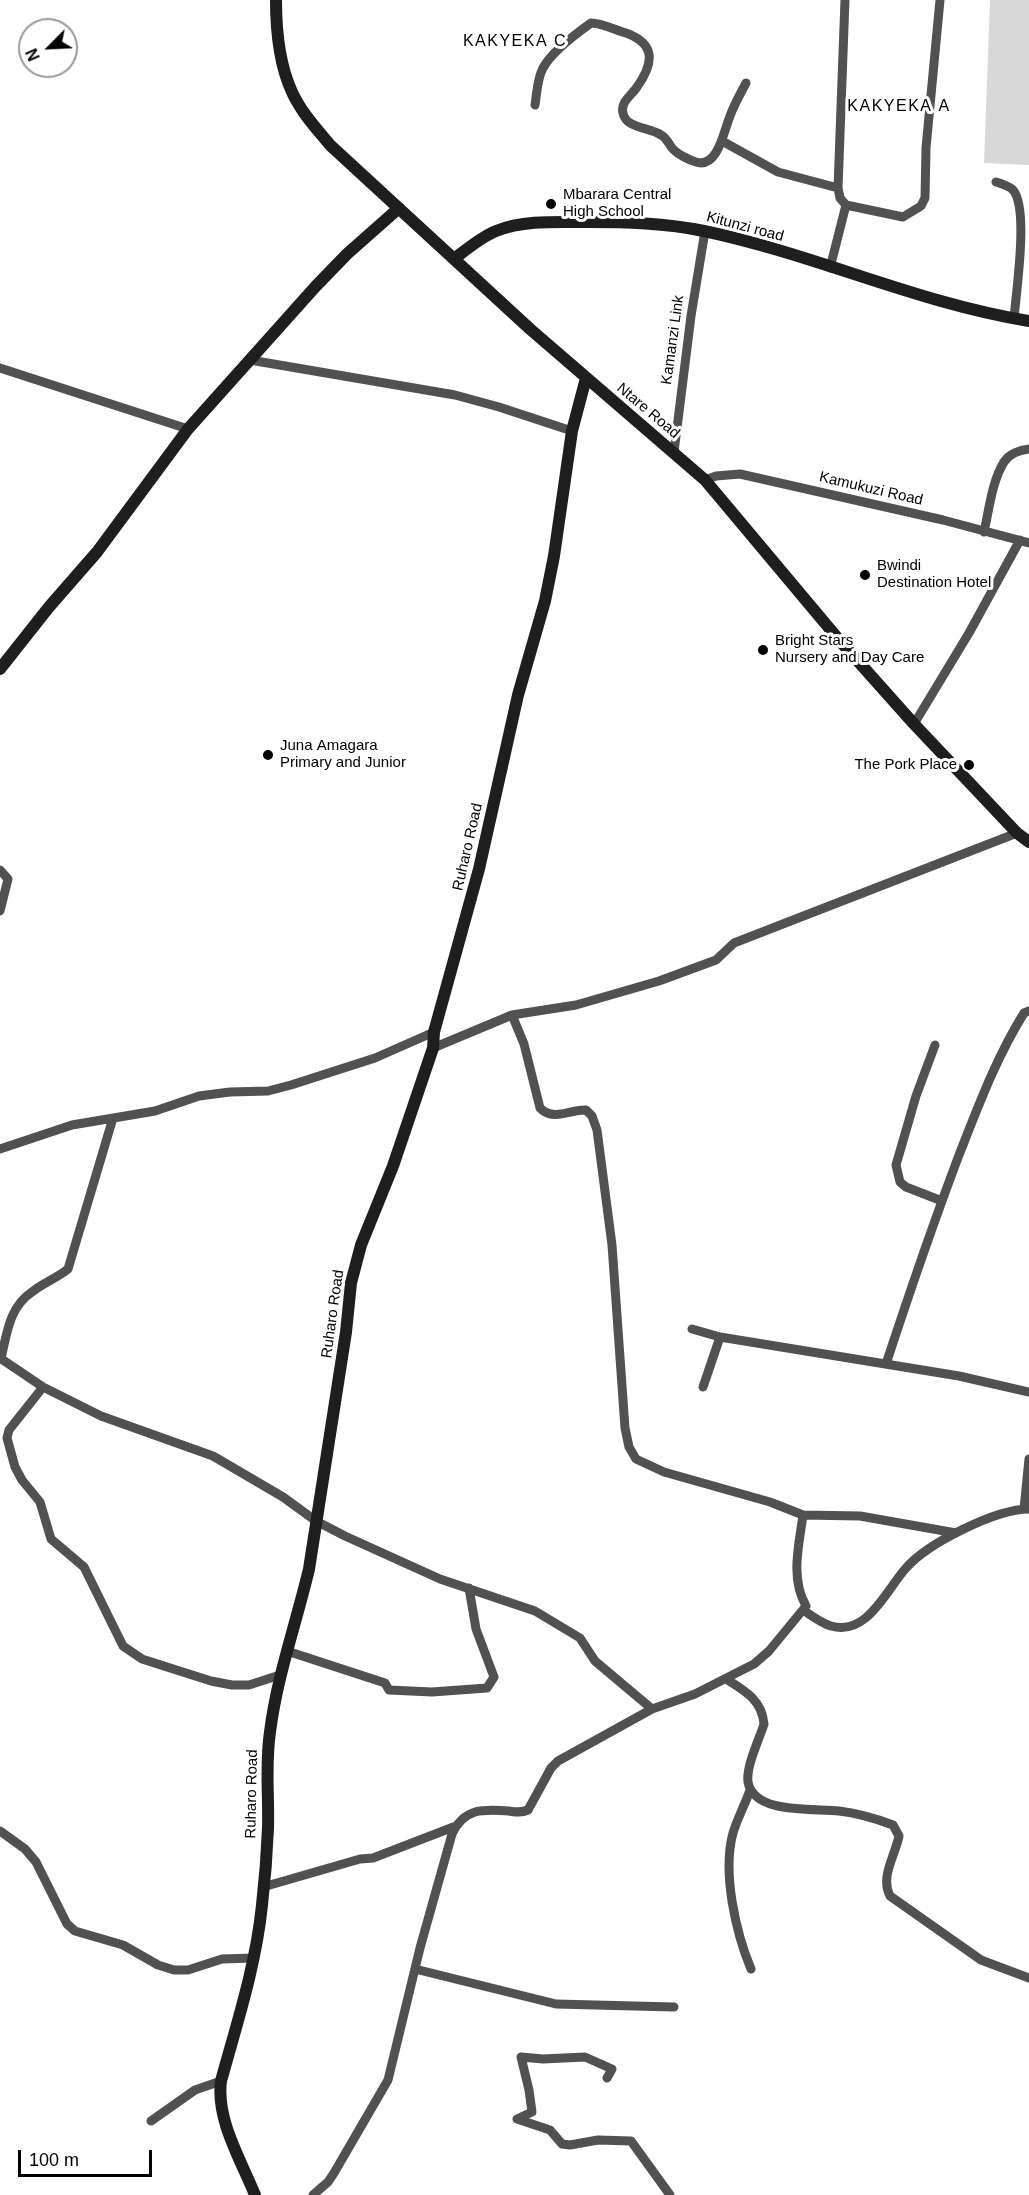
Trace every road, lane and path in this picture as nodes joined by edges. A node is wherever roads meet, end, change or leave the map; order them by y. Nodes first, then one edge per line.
1 (276, 0) edge
2 (845, 0) edge
3 (940, 0) edge
4 (746, 83) dead end
5 (535, 105) dead end
6 (722, 141) junction
7 (996, 182) dead end
8 (838, 188) junction
9 (846, 205) junction
10 (399, 208) junction
11 (705, 231) junction
12 (454, 259) junction
13 (830, 268) junction
14 (1014, 319) junction
15 (1029, 321) edge
16 (250, 360) junction
17 (0, 368) edge
18 (586, 378) junction
19 (188, 429) junction
20 (572, 431) junction
21 (1029, 449) edge
22 (674, 452) junction
23 (705, 480) junction
24 (984, 532) junction
25 (1024, 542) edge
26 (0, 669) edge
27 (914, 724) junction
28 (1017, 833) junction
29 (1029, 842) edge
30 (0, 870) edge
31 (0, 911) edge
32 (1029, 1011) edge
33 (512, 1015) junction
34 (434, 1032) junction
35 (935, 1045) dead end
36 (433, 1048) junction
37 (113, 1118) junction
38 (0, 1149) edge
39 (942, 1201) junction
40 (692, 1329) dead end
41 (720, 1337) junction
42 (0, 1358) edge
43 (886, 1364) junction
44 (43, 1387) junction
45 (703, 1387) dead end
46 (1029, 1392) edge
47 (1029, 1459) edge
48 (1027, 1509) edge
49 (803, 1515) junction
50 (316, 1521) junction
51 (956, 1533) junction
52 (469, 1588) junction
53 (803, 1610) junction
54 (287, 1651) junction
55 (280, 1675) junction
56 (726, 1679) junction
57 (652, 1708) junction
58 (750, 1791) junction
59 (456, 1826) junction
60 (0, 1831) edge
61 (263, 1887) junction
62 (254, 1958) junction
63 (415, 1969) junction
64 (751, 1969) dead end
65 (1029, 1978) edge
66 (674, 2007) dead end
67 (607, 2078) dead end
68 (221, 2081) junction
69 (152, 2121) dead end
70 (255, 2195) edge
71 (313, 2195) edge
72 (670, 2195) edge

1 - 10 street, Ntare Road
2 - 8 street
3 - 9 street
4 - 6 street
5 - 6 street
6 - 8 street
7 - 14 street
8 - 9 street
9 - 13 street
10 - 12 street, Ntare Road
10 - 16 street
11 - 12 street, Kitunzi road
11 - 13 street, Kitunzi road
11 - 22 street, Kamanzi Link
12 - 18 street, Ntare Road
13 - 14 street, Kitunzi road
14 - 15 street, Kitunzi road
16 - 19 street
16 - 20 street
17 - 19 street
18 - 20 street, Ruharo Road
18 - 22 street, Ntare Road
19 - 26 street
20 - 34 street, Ruharo Road
21 - 24 street
22 - 23 street, Ntare Road
23 - 24 street, Kamukuzi Road
23 - 27 street, Ntare Road
24 - 25 street, Kamukuzi Road
25 - 27 street
27 - 28 street, Ntare Road
28 - 29 street, Ntare Road
28 - 33 street
30 - 31 street
32 - 39 street
33 - 36 street
33 - 49 street
34 - 36 street, Ruharo Road
34 - 37 street
35 - 39 street
36 - 50 street, Ruharo Road
37 - 38 street
37 - 42 street
39 - 43 street
40 - 41 street
41 - 43 street
41 - 45 street
42 - 44 street
43 - 46 street
44 - 50 street
44 - 55 street
47 - 48 street
48 - 51 street
49 - 51 street
49 - 53 street
50 - 52 street
50 - 54 street, Ruharo Road
51 - 53 street
52 - 54 street
52 - 57 street
53 - 56 street
54 - 55 street, Ruharo Road
55 - 61 street, Ruharo Road
56 - 57 street
56 - 58 street
57 - 59 street
58 - 64 street
58 - 65 street
59 - 61 street
59 - 63 street
60 - 62 street
61 - 62 street, Ruharo Road
62 - 68 street, Ruharo Road
63 - 66 street
63 - 71 street
67 - 72 street
68 - 69 street
68 - 70 street, Ruharo Road

